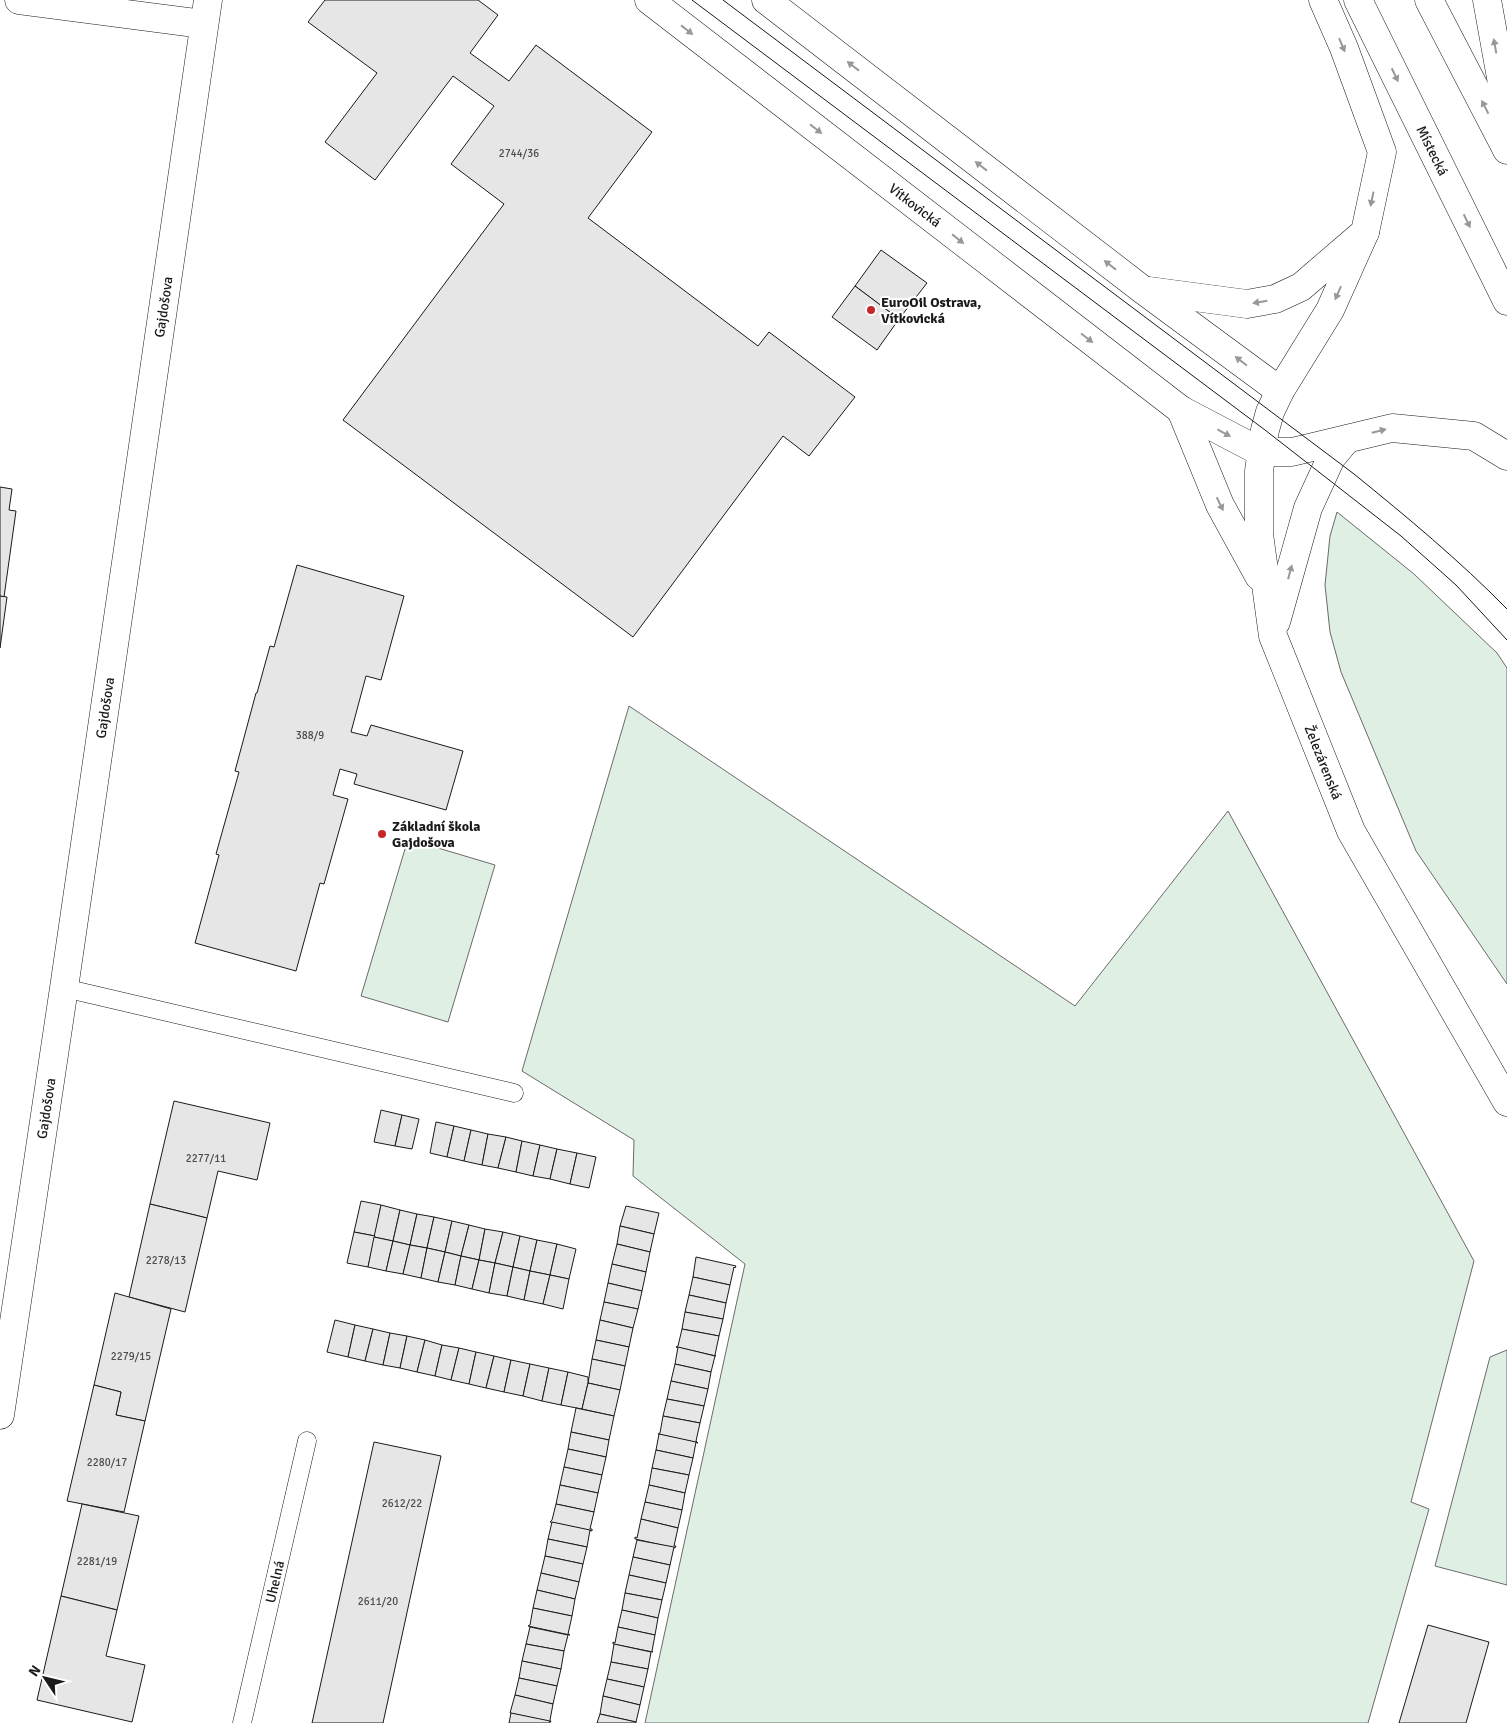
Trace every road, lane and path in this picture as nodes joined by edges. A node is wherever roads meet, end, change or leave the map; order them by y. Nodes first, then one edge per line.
1 (20, 0) edge
2 (649, 0) edge
3 (766, 0) edge
4 (1323, 0) edge
5 (1358, 0) edge
6 (1429, 0) edge
7 (1487, 0) edge
8 (205, 12) edge
9 (1507, 111) edge
10 (1507, 150) edge
11 (1365, 232) junction
12 (1143, 290) junction
13 (1507, 301) edge
14 (1280, 391) junction
15 (1181, 410) junction
16 (1346, 440) junction
17 (1261, 452) junction
18 (1507, 456) edge
19 (1267, 590) junction
20 (1273, 636) junction
21 (64, 988) junction
22 (514, 1093) dead end
23 (1507, 1102) edge
24 (0, 1415) edge
25 (307, 1441) dead end
26 (242, 1723) edge

1 - 8 main road
2 -> 15 main road, Vítkovická
12 -> 3 main road
4 -> 11 main road, Železárenská
5 -> 13 main road, Místecká
10 -> 6 main road
9 -> 7 main road
8 - 21 main road, Gajdošova
11 -> 12 main road
11 -> 14 main road, Železárenská
14 -> 12 main road
14 - 17 main road, Železárenská
15 -> 17 main road, Vítkovická
15 -> 19 main road
16 - 17 main road
16 -> 18 main road
20 -> 16 main road
17 - 19 main road, Železárenská
19 - 20 main road, Železárenská
20 - 23 main road, Železárenská
21 - 22 lane
21 - 24 main road, Gajdošova
25 - 26 lane, Uhelná

